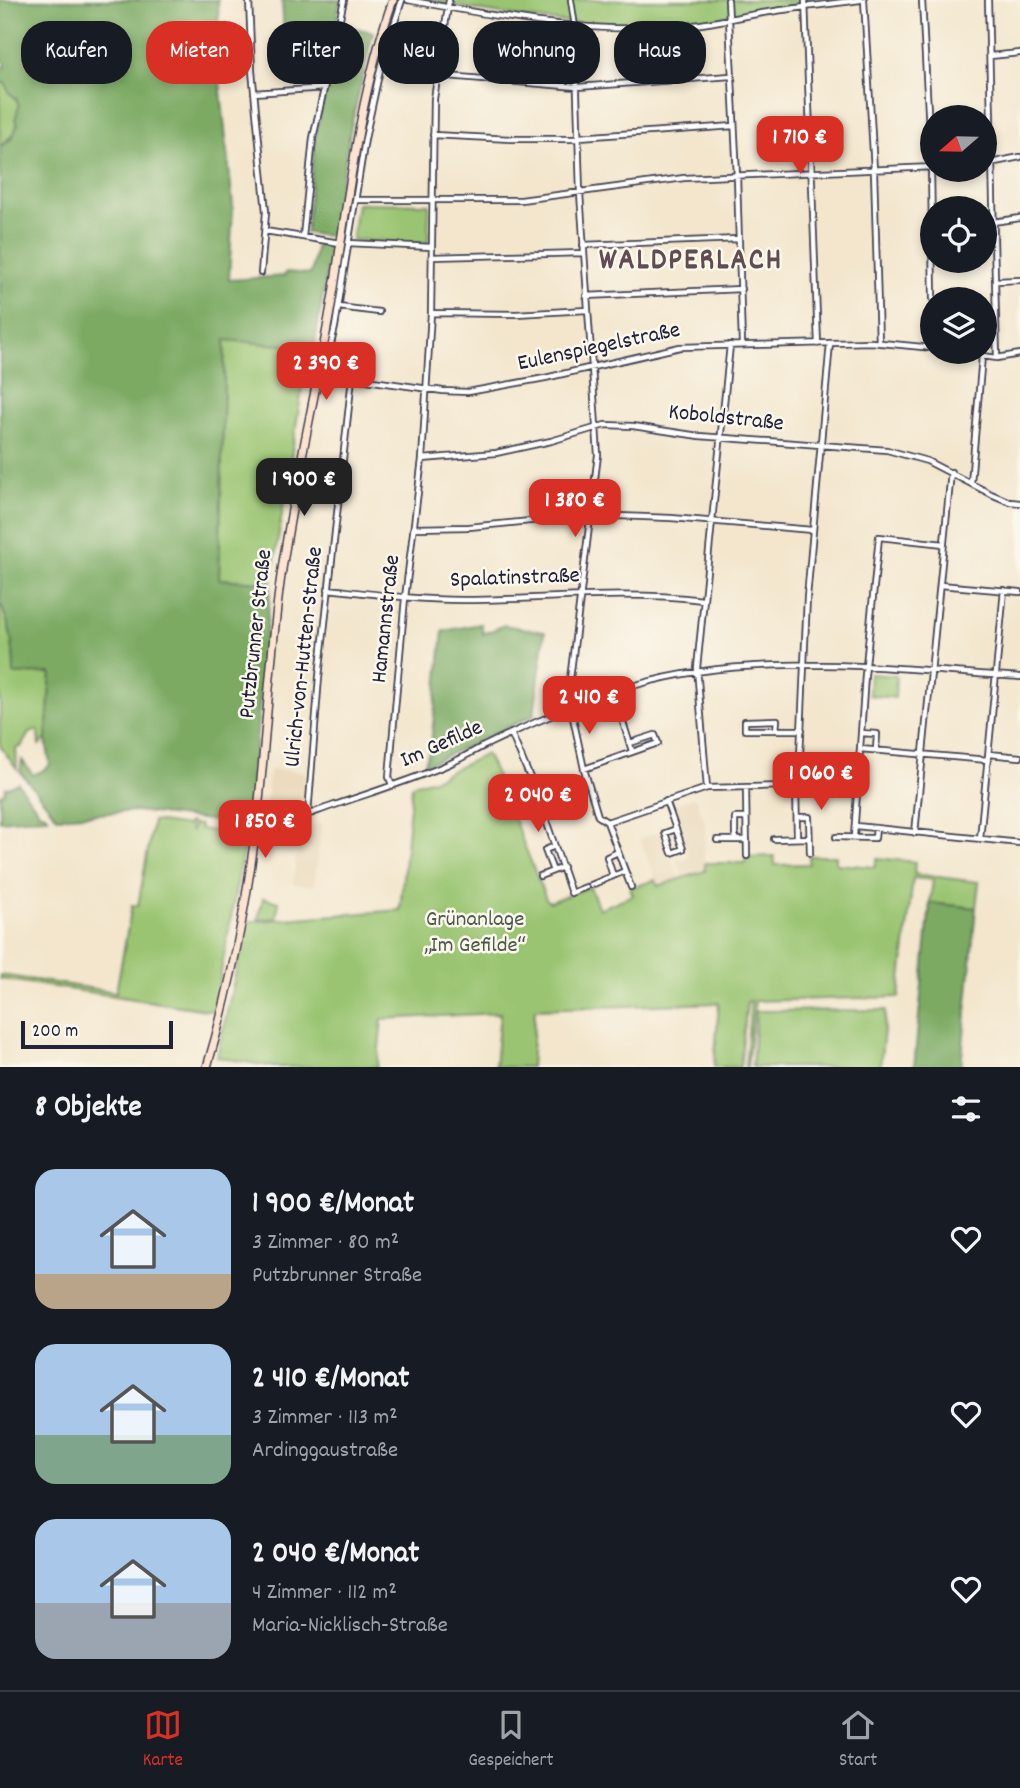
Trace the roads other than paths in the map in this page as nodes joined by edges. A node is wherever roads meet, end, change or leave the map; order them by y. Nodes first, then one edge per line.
1 (249, 0) edge
2 (344, 0) edge
3 (393, 0) edge
4 (402, 0) edge
5 (408, 0) edge
6 (449, 0) edge
7 (571, 0) edge
8 (727, 0) edge
9 (804, 0) edge
10 (862, 0) edge
11 (922, 0) edge
12 (988, 0) edge
13 (448, 8) junction
14 (805, 8) junction
15 (729, 20) junction
16 (446, 21) edge
17 (528, 21) edge
18 (574, 21) edge
19 (600, 27) edge
20 (1020, 53) edge
21 (990, 56) junction
22 (732, 76) junction
23 (459, 77) edge
24 (436, 84) edge
25 (577, 84) edge
26 (577, 87) junction
27 (324, 88) junction
28 (254, 93) junction
29 (928, 105) edge
30 (989, 105) edge
31 (734, 126) junction
32 (433, 135) junction
33 (579, 138) junction
34 (1020, 157) edge
35 (998, 162) edge
36 (920, 168) edge
37 (874, 170) junction
38 (812, 172) junction
39 (737, 176) junction
40 (932, 182) edge
41 (580, 193) junction
42 (355, 200) junction
43 (433, 201) junction
44 (1020, 218) edge
45 (997, 221) edge
46 (265, 231) junction
47 (303, 237) junction
48 (740, 239) junction
49 (344, 243) junction
50 (583, 245) junction
51 (432, 247) junction
52 (583, 253) junction
53 (432, 257) junction
54 (261, 273) dead end
55 (996, 273) edge
56 (1020, 280) edge
57 (996, 281) junction
58 (933, 287) edge
59 (996, 287) edge
60 (741, 289) junction
61 (586, 296) junction
62 (339, 307) junction
63 (587, 310) junction
64 (379, 312) dead end
65 (431, 313) junction
66 (830, 343) junction
67 (879, 343) junction
68 (818, 344) junction
69 (730, 345) junction
70 (742, 345) junction
71 (920, 347) edge
72 (1020, 354) edge
73 (997, 358) edge
74 (981, 364) edge
75 (591, 368) junction
76 (321, 373) junction
77 (352, 378) junction
78 (427, 389) junction
79 (597, 426) junction
80 (721, 438) junction
81 (820, 446) junction
82 (422, 458) junction
83 (951, 472) junction
84 (971, 482) junction
85 (1020, 503) edge
86 (591, 515) junction
87 (712, 521) junction
88 (414, 528) junction
89 (812, 530) junction
90 (944, 544) junction
91 (940, 585) junction
92 (328, 589) junction
93 (1004, 590) junction
94 (1020, 592) edge
95 (581, 595) junction
96 (405, 598) junction
97 (703, 600) junction
98 (803, 666) junction
99 (866, 666) junction
100 (932, 671) junction
101 (698, 673) junction
102 (996, 676) junction
103 (1020, 677) edge
104 (571, 707) junction
105 (622, 719) dead end
106 (776, 730) junction
107 (802, 730) junction
108 (511, 733) junction
109 (861, 733) junction
110 (630, 743) junction
111 (860, 749) junction
112 (876, 750) junction
113 (632, 751) junction
114 (924, 754) junction
115 (988, 757) junction
116 (1020, 757) edge
117 (584, 769) junction
118 (796, 784) junction
119 (392, 785) junction
120 (746, 787) junction
121 (707, 788) junction
122 (534, 789) junction
123 (828, 790) dead end
124 (857, 791) junction
125 (507, 801) dead end
126 (666, 801) junction
127 (308, 814) junction
128 (797, 817) junction
129 (746, 818) junction
130 (607, 822) junction
131 (856, 825) junction
132 (256, 826) junction
133 (876, 828) junction
134 (676, 829) junction
135 (915, 833) junction
136 (836, 837) dead end
137 (854, 837) junction
138 (797, 838) junction
139 (809, 838) junction
140 (747, 839) junction
141 (774, 839) dead end
142 (980, 839) junction
143 (717, 840) dead end
144 (735, 840) junction
145 (1020, 843) edge
146 (555, 846) junction
147 (618, 852) junction
148 (810, 853) dead end
149 (747, 856) dead end
150 (563, 867) junction
151 (553, 871) junction
152 (625, 872) junction
153 (540, 876) dead end
154 (613, 876) junction
155 (631, 887) dead end
156 (207, 1067) edge

1 - 28 street
2 - 27 street
3 - 49 main road, Putzbrunner Straße
4 - 42 street, Putzbrunner Straße
5 - 13 street
6 - 13 street, Hamannstraße
7 - 18 street
8 - 15 street
9 - 14 street
10 - 14 street
10 - 37 street
11 - 29 street
12 - 21 street
13 - 16 street, Hamannstraße
13 - 17 street
14 - 15 street
14 - 38 street
15 - 19 street
15 - 22 street
20 - 21 street
21 - 30 street
22 - 26 street
22 - 31 street
23 - 26 street
24 - 32 street, Hamannstraße
25 - 26 street
26 - 33 street
27 - 28 street
27 - 47 street
28 - 46 street
31 - 33 street
31 - 39 street
32 - 33 street
32 - 43 street, Hamannstraße
33 - 41 street
34 - 35 street
36 - 37 street
37 - 38 street
37 - 67 street
38 - 39 street
38 - 68 street
39 - 41 street
39 - 48 street
40 - 58 street
41 - 43 street
41 - 50 street
42 - 43 street
42 - 49 street, Putzbrunner Straße
43 - 51 street, Hamannstraße
44 - 45 street
46 - 47 street
46 - 54 street
47 - 49 street
48 - 50 street
48 - 60 street
49 - 51 street
49 - 62 street, Putzbrunner Straße
49 - 76 main road, Putzbrunner Straße
50 - 52 street
51 - 53 street, Hamannstraße
52 - 53 street
52 - 61 street
53 - 65 street, Hamannstraße
55 - 57 street
56 - 57 street
57 - 59 street
60 - 61 street
60 - 70 street
61 - 63 street
62 - 64 street
62 - 76 street, Putzbrunner Straße
63 - 65 street
63 - 75 street
65 - 78 street, Hamannstraße
66 - 67 street, Eulenspiegelstraße
66 - 68 street, Eulenspiegelstraße
66 - 81 street
67 - 71 street, Eulenspiegelstraße
68 - 70 street, Eulenspiegelstraße
69 - 70 street, Eulenspiegelstraße
69 - 75 street, Eulenspiegelstraße
69 - 80 street
72 - 73 street
74 - 84 street
75 - 78 street, Eulenspiegelstraße
75 - 79 street
76 - 77 street, Eulenspiegelstraße
76 - 132 main road, Putzbrunner Straße
77 - 78 street, Eulenspiegelstraße
77 - 92 street, Ulrich-von-Hutten-Straße
78 - 82 street, Hamannstraße
79 - 80 street, Koboldstraße
79 - 82 street, Koboldstraße
79 - 86 street
80 - 81 street, Koboldstraße
80 - 87 street
81 - 83 street, Koboldstraße
81 - 89 street
82 - 88 street, Hamannstraße
83 - 84 street, Koboldstraße
83 - 90 street
84 - 85 street, Koboldstraße
86 - 87 street
86 - 88 street
86 - 95 street
87 - 89 street
87 - 97 street
88 - 96 street, Hamannstraße
89 - 98 street
90 - 91 street
90 - 99 street
91 - 93 street
91 - 100 street
92 - 96 street, Spalatinstraße
92 - 127 street, Ulrich-von-Hutten-Straße
93 - 94 street
93 - 102 street
95 - 96 street, Spalatinstraße
95 - 97 street, Spalatinstraße
95 - 104 street
96 - 119 street, Hamannstraße
97 - 101 street
98 - 99 street, Im Gefilde
98 - 101 street, Im Gefilde
98 - 107 street
99 - 100 street, Im Gefilde
99 - 109 street
100 - 102 street, Im Gefilde
100 - 114 street
101 - 104 street, Im Gefilde
101 - 121 street
102 - 103 street, Im Gefilde
102 - 115 street
104 - 108 street, Im Gefilde
104 - 117 street
105 - 110 street
106 - 106 street
106 - 107 street
107 - 118 street
108 - 119 street, Im Gefilde
108 - 122 street
109 - 111 street
109 - 112 street
110 - 113 street
110 - 113 street
111 - 112 street
111 - 124 street
112 - 114 street
113 - 117 street
114 - 115 street
114 - 135 street
115 - 116 street
115 - 142 street
117 - 130 street
118 - 120 street
118 - 128 street
119 - 127 street, Im Gefilde
120 - 121 street
120 - 129 street
121 - 126 street
122 - 125 street
122 - 146 street
123 - 124 street
124 - 131 street
126 - 130 street
126 - 134 street
127 - 132 street, Im Gefilde
128 - 138 street
128 - 139 street
129 - 140 street
129 - 144 street
130 - 147 street
131 - 133 street
131 - 137 street
132 - 156 main road, Putzbrunner Straße
133 - 135 street
133 - 137 street
134 - 134 street
135 - 142 street
136 - 137 street
138 - 139 street
138 - 141 street
139 - 148 street
140 - 144 street
140 - 149 street
142 - 145 street
143 - 144 street
146 - 150 street
146 - 151 street
147 - 152 street
147 - 154 street
150 - 151 street
150 - 154 street
151 - 153 street
152 - 154 street
152 - 155 street

